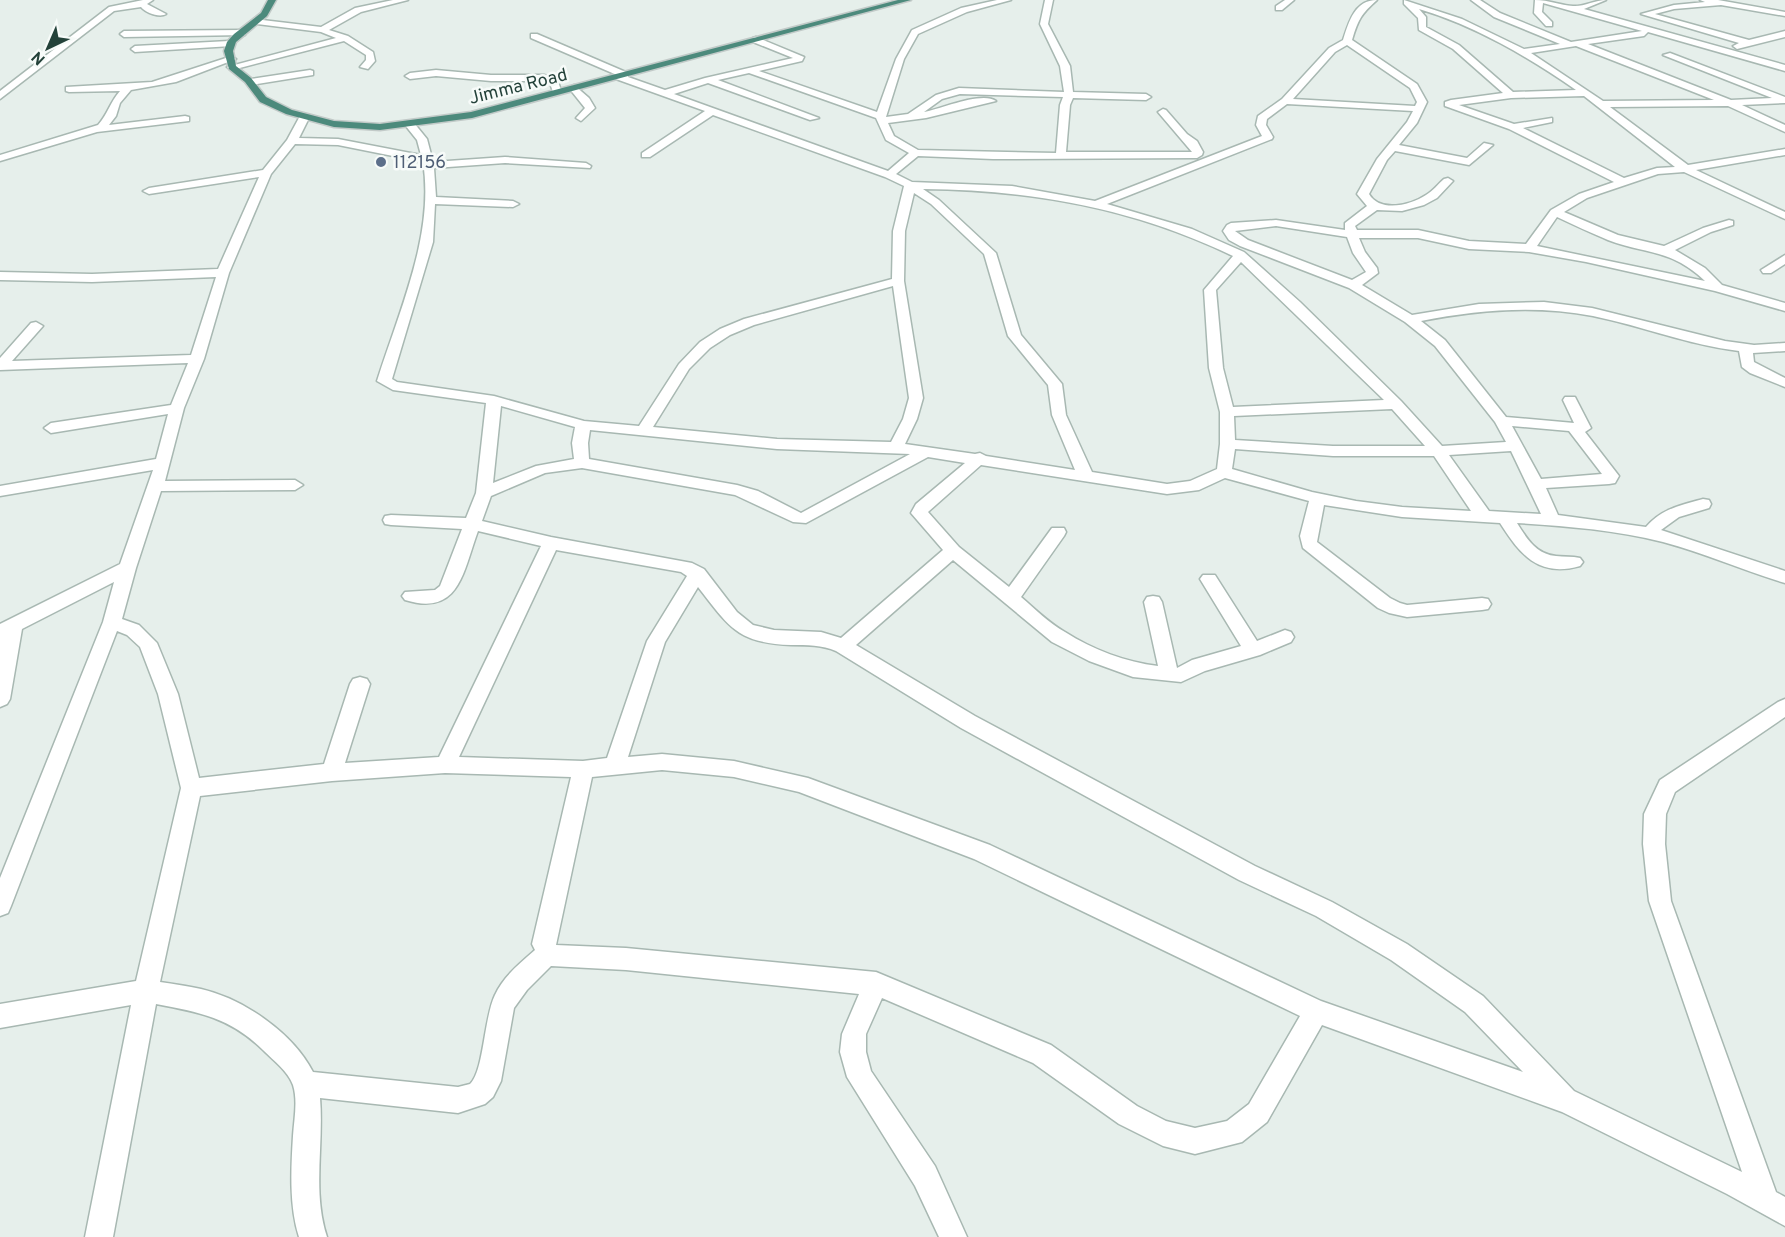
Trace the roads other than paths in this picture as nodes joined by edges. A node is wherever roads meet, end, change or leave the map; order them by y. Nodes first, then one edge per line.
1 (272, 0) edge
2 (404, 0) edge
3 (907, 0) edge
4 (1007, 0) edge
5 (1049, 0) edge
6 (1290, 0) edge
7 (1373, 0) edge
8 (1475, 0) edge
9 (1540, 0) edge
10 (1602, 0) edge
11 (1704, 0) edge
12 (1407, 2) edge
13 (1655, 2) dead end
14 (1360, 3) edge
15 (1719, 3) junction
16 (145, 7) edge
17 (1674, 7) junction
18 (1279, 8) dead end
19 (1574, 10) junction
20 (162, 14) dead end
21 (1785, 14) edge
22 (257, 21) junction
23 (1548, 24) dead end
24 (322, 30) junction
25 (1652, 31) junction
26 (242, 33) junction
27 (123, 34) dead end
28 (534, 36) dead end
29 (1783, 36) edge
30 (345, 38) junction
31 (756, 40) junction
32 (1347, 41) junction
33 (1749, 43) junction
34 (232, 44) junction
35 (1572, 44) junction
36 (1701, 45) junction
37 (135, 50) dead end
38 (1719, 51) junction
39 (1523, 52) junction
40 (1647, 60) dead end
41 (232, 63) junction
42 (1626, 64) junction
43 (364, 67) dead end
44 (1785, 68) edge
45 (748, 70) junction
46 (310, 73) dead end
47 (410, 76) dead end
48 (622, 76) junction
49 (708, 80) junction
50 (251, 82) junction
51 (128, 88) junction
52 (574, 88) junction
53 (69, 89) dead end
54 (557, 93) junction
55 (666, 93) junction
56 (1584, 93) junction
57 (1069, 95) junction
58 (1511, 95) junction
59 (0, 96) edge
60 (1146, 97) dead end
61 (1785, 100) edge
62 (1285, 101) junction
63 (1730, 103) junction
64 (1432, 104) junction
65 (1600, 104) junction
66 (1065, 105) junction
67 (712, 111) junction
68 (1163, 112) dead end
69 (912, 117) junction
70 (304, 118) junction
71 (581, 118) dead end
72 (814, 118) dead end
73 (185, 119) dead end
74 (880, 119) junction
75 (1548, 120) dead end
76 (410, 125) junction
77 (1513, 127) junction
78 (94, 129) junction
79 (1785, 129) edge
80 (1183, 136) junction
81 (292, 141) junction
82 (1488, 145) dead end
83 (1392, 147) junction
84 (1785, 152) edge
85 (916, 153) junction
86 (646, 154) dead end
87 (1061, 155) junction
88 (1226, 155) junction
89 (0, 159) edge
90 (429, 162) junction
91 (586, 166) dead end
92 (1686, 169) junction
93 (266, 173) junction
94 (889, 175) junction
95 (1448, 181) dead end
96 (1622, 181) junction
97 (910, 185) junction
98 (149, 190) dead end
99 (430, 200) junction
100 (513, 204) dead end
101 (1096, 204) junction
102 (1375, 206) junction
103 (1556, 212) junction
104 (1785, 216) edge
105 (1407, 221) junction
106 (1729, 223) dead end
107 (1351, 234) junction
108 (1529, 248) junction
109 (1665, 250) junction
110 (1240, 255) junction
111 (1785, 259) edge
112 (1767, 270) dead end
113 (223, 273) junction
114 (0, 276) edge
115 (898, 281) junction
116 (1353, 285) junction
117 (1718, 288) junction
118 (1785, 307) edge
119 (1410, 319) junction
120 (36, 326) dead end
121 (1785, 347) edge
122 (1746, 349) junction
123 (197, 359) junction
124 (0, 366) edge
125 (1785, 383) edge
126 (494, 400) junction
127 (1570, 400) dead end
128 (1396, 404) junction
129 (177, 408) junction
130 (1227, 412) junction
131 (1502, 421) junction
132 (583, 424) junction
133 (51, 428) dead end
134 (1574, 428) junction
135 (642, 432) junction
136 (1228, 444) junction
137 (1516, 446) junction
138 (896, 447) junction
139 (1438, 451) junction
140 (925, 452) junction
141 (980, 458) junction
142 (163, 463) junction
143 (582, 463) junction
144 (1224, 472) junction
145 (1086, 476) junction
146 (295, 484) dead end
147 (1536, 484) junction
148 (156, 486) junction
149 (0, 491) edge
150 (484, 493) junction
151 (1317, 501) junction
152 (1702, 504) dead end
153 (1483, 515) junction
154 (1504, 516) junction
155 (1551, 518) junction
156 (391, 520) dead end
157 (471, 524) junction
158 (1059, 532) dead end
159 (1650, 533) junction
160 (551, 543) junction
161 (953, 551) junction
162 (1574, 562) dead end
163 (128, 568) junction
164 (698, 573) junction
165 (1785, 577) edge
166 (1209, 579) dead end
167 (411, 596) dead end
168 (1010, 599) junction
169 (1153, 602) dead end
170 (1482, 604) dead end
171 (112, 622) junction
172 (7, 629) edge
173 (1285, 637) dead end
174 (843, 646) junction
175 (1253, 650) junction
176 (1169, 675) junction
177 (360, 684) dead end
178 (0, 699) edge
179 (1785, 707) edge
180 (445, 765) junction
181 (615, 766) junction
182 (583, 769) junction
183 (332, 772) junction
184 (190, 788) junction
185 (0, 906) edge
186 (548, 952) junction
187 (876, 984) junction
188 (146, 991) junction
189 (1316, 1011) junction
190 (0, 1016) edge
191 (306, 1083) junction
192 (1567, 1101) junction
193 (1776, 1206) edge
194 (99, 1237) edge
195 (313, 1237) edge
196 (953, 1237) edge

1 - 22 highway
2 - 24 street
3 - 31 highway, Jimma Road
4 - 74 street
5 - 57 street
6 - 18 street
7 - 14 street
8 - 35 street
9 - 19 street
9 - 23 street
10 - 19 street
11 - 15 street
12 - 39 street
12 - 58 street
13 - 17 street
14 - 32 street
15 - 17 street
15 - 21 street
16 - 20 street
16 - 59 street
17 - 33 street
19 - 25 street
22 - 24 street
22 - 26 highway
24 - 30 street
25 - 35 street
25 - 36 street
26 - 27 street
26 - 34 highway
28 - 48 street
29 - 33 street
30 - 41 street
30 - 43 street
31 - 45 street
31 - 48 highway, Jimma Road
32 - 62 street
32 - 64 street
33 - 38 street
34 - 37 street
34 - 41 highway
35 - 39 street
35 - 42 street
36 - 38 street
36 - 61 street
38 - 44 street
39 - 56 street
40 - 42 street
41 - 50 highway, Jimma Road
41 - 51 street
42 - 63 street
45 - 49 street
45 - 74 street
46 - 50 street
47 - 54 street
48 - 52 highway, Jimma Road
48 - 55 street
49 - 55 street
49 - 72 street
50 - 70 highway, Jimma Road
51 - 53 street
51 - 78 street
52 - 54 highway, Jimma Road
52 - 71 street
54 - 76 highway, Jimma Road
55 - 67 street
56 - 58 street
56 - 65 street
57 - 60 street
57 - 66 street
57 - 69 street
58 - 64 street
61 - 63 street
62 - 64 street
62 - 88 street
63 - 65 street
63 - 79 street
64 - 77 street
64 - 83 street
65 - 92 street
66 - 69 street
66 - 87 street
67 - 86 street
67 - 94 street
68 - 80 street
69 - 74 street
70 - 76 highway, Jimma Road
70 - 81 street
73 - 78 street
74 - 85 street
75 - 77 street
76 - 90 street
77 - 96 street
78 - 89 street
80 - 87 street
80 - 88 street
81 - 90 street
81 - 93 street
82 - 83 street
83 - 102 street
84 - 92 street
85 - 87 street
85 - 94 street
88 - 101 street
90 - 91 street
90 - 99 street
92 - 96 street
92 - 104 street
93 - 98 street
93 - 113 street
94 - 97 street
95 - 105 street
96 - 103 street
97 - 101 street
97 - 115 street
97 - 145 street
99 - 100 street
99 - 126 street
101 - 110 street
102 - 105 street
102 - 107 street
103 - 108 street
103 - 109 street
105 - 107 street
105 - 108 street
106 - 109 street
107 - 116 street
107 - 116 street
108 - 117 street
109 - 117 street
110 - 128 street
110 - 130 street
111 - 112 street
113 - 114 street
113 - 123 street
115 - 135 street
115 - 138 street
116 - 119 street
117 - 118 street
119 - 122 street
119 - 131 street
120 - 124 street
121 - 122 street
122 - 125 street
123 - 124 street
123 - 129 street
126 - 132 street
126 - 150 street
127 - 134 street
128 - 130 street
128 - 139 street
129 - 133 street
129 - 142 street
130 - 136 street
131 - 134 street
131 - 137 street
132 - 135 street
132 - 143 street
134 - 147 street
135 - 138 street
136 - 139 street
136 - 144 street
137 - 139 street
137 - 147 street
138 - 140 street
139 - 153 street
140 - 141 street
140 - 143 street
141 - 145 street
141 - 161 street
142 - 148 street
142 - 149 street
143 - 150 street
144 - 145 street
144 - 151 street
146 - 148 street
147 - 155 street
148 - 163 street
150 - 157 street
151 - 153 street
151 - 170 street
152 - 159 street
153 - 154 street
154 - 155 street
154 - 162 street
155 - 159 street
156 - 157 street
157 - 160 street
157 - 167 street
158 - 168 street
159 - 165 street
160 - 164 street
160 - 180 street
161 - 168 street
161 - 174 street
163 - 171 street
163 - 172 street
164 - 174 street
164 - 181 street
166 - 175 street
168 - 176 street
169 - 176 street
171 - 184 street
171 - 185 street
172 - 178 street
173 - 175 street
174 - 192 street
175 - 176 street
177 - 183 street
179 - 193 street
180 - 182 street
180 - 183 street
181 - 182 street
181 - 189 street
182 - 186 street
183 - 184 street
184 - 188 street
186 - 187 street
186 - 191 street
187 - 189 street
187 - 196 street
188 - 190 street
188 - 191 street
188 - 194 street
189 - 192 street
191 - 195 street
192 - 193 street

